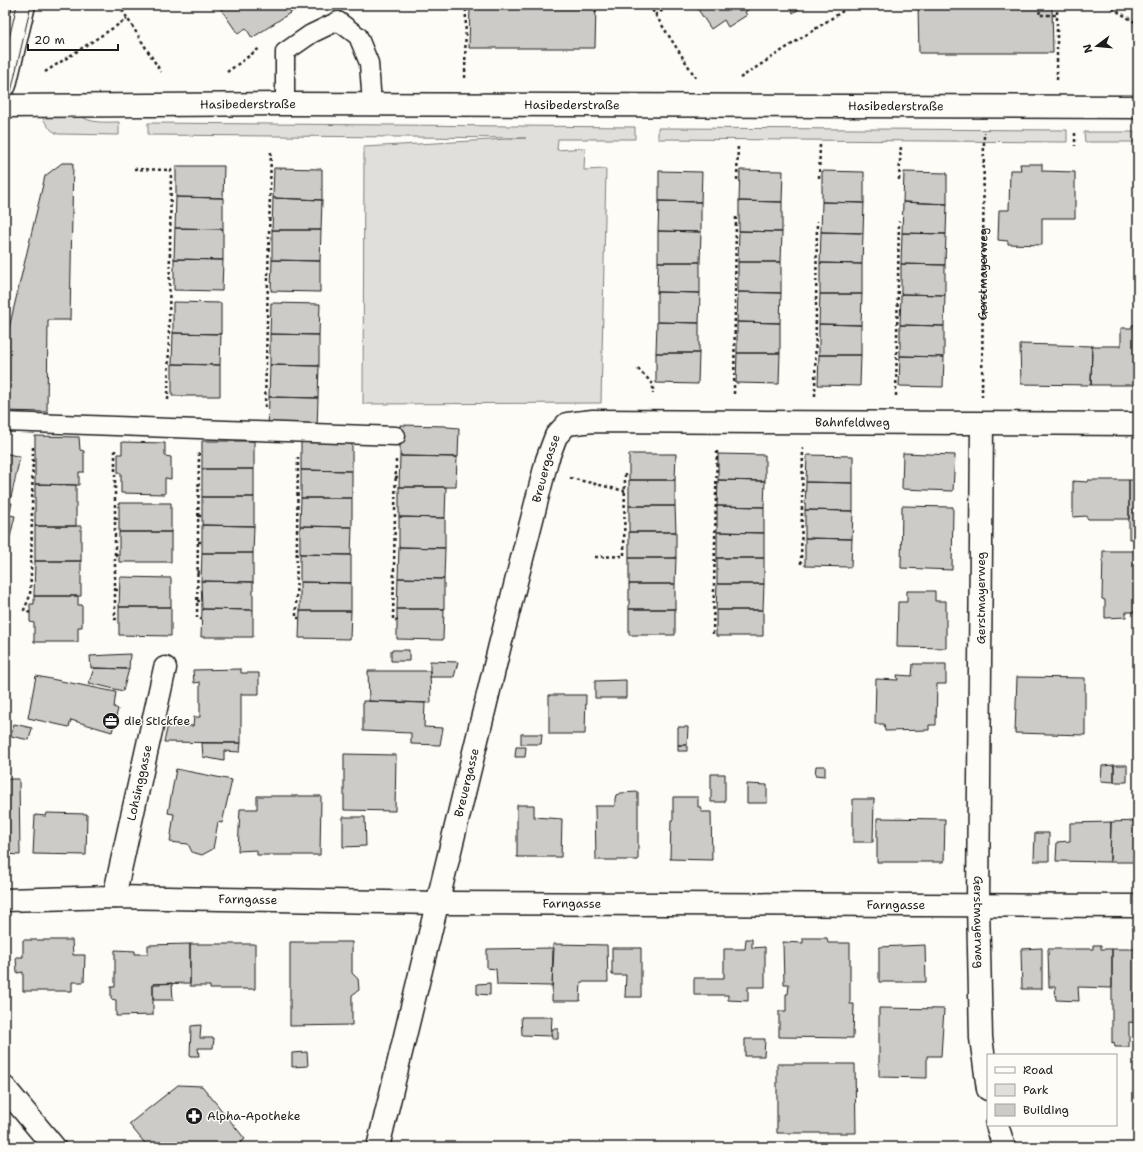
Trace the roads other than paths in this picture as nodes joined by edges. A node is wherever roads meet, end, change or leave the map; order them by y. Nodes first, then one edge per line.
1 (24, 5) edge
2 (5, 85) edge
3 (285, 104) junction
4 (372, 104) junction
5 (5, 106) edge
6 (1138, 107) edge
7 (5, 422) edge
8 (567, 424) joint
9 (982, 424) junction
10 (1138, 424) edge
11 (396, 436) road end
12 (165, 668) dead end
13 (114, 897) junction
14 (5, 900) edge
15 (438, 903) junction
16 (978, 904) junction
17 (1138, 906) edge
18 (987, 1082) edge
19 (5, 1088) edge
20 (997, 1126) edge
21 (50, 1146) edge
22 (378, 1147) edge
23 (1004, 1147) edge

1 - 2 street
3 - 4 street, Hasibederstraße
3 - 4 lane
3 - 5 street, Hasibederstraße
4 - 6 street, Hasibederstraße
7 - 11 lane
8 - 9 street, Bahnfeldweg
8 - 15 street, Breuergasse
9 - 10 street, Bahnfeldweg
9 - 16 street, Gerstmayerweg
12 - 13 street, Lohsinggasse
13 - 14 street, Farngasse
13 - 15 street, Farngasse
15 - 16 street, Farngasse
15 - 22 street, Breuergasse
16 - 17 street, Farngasse
16 - 18 street, Gerstmayerweg
19 - 21 street
20 - 23 street

